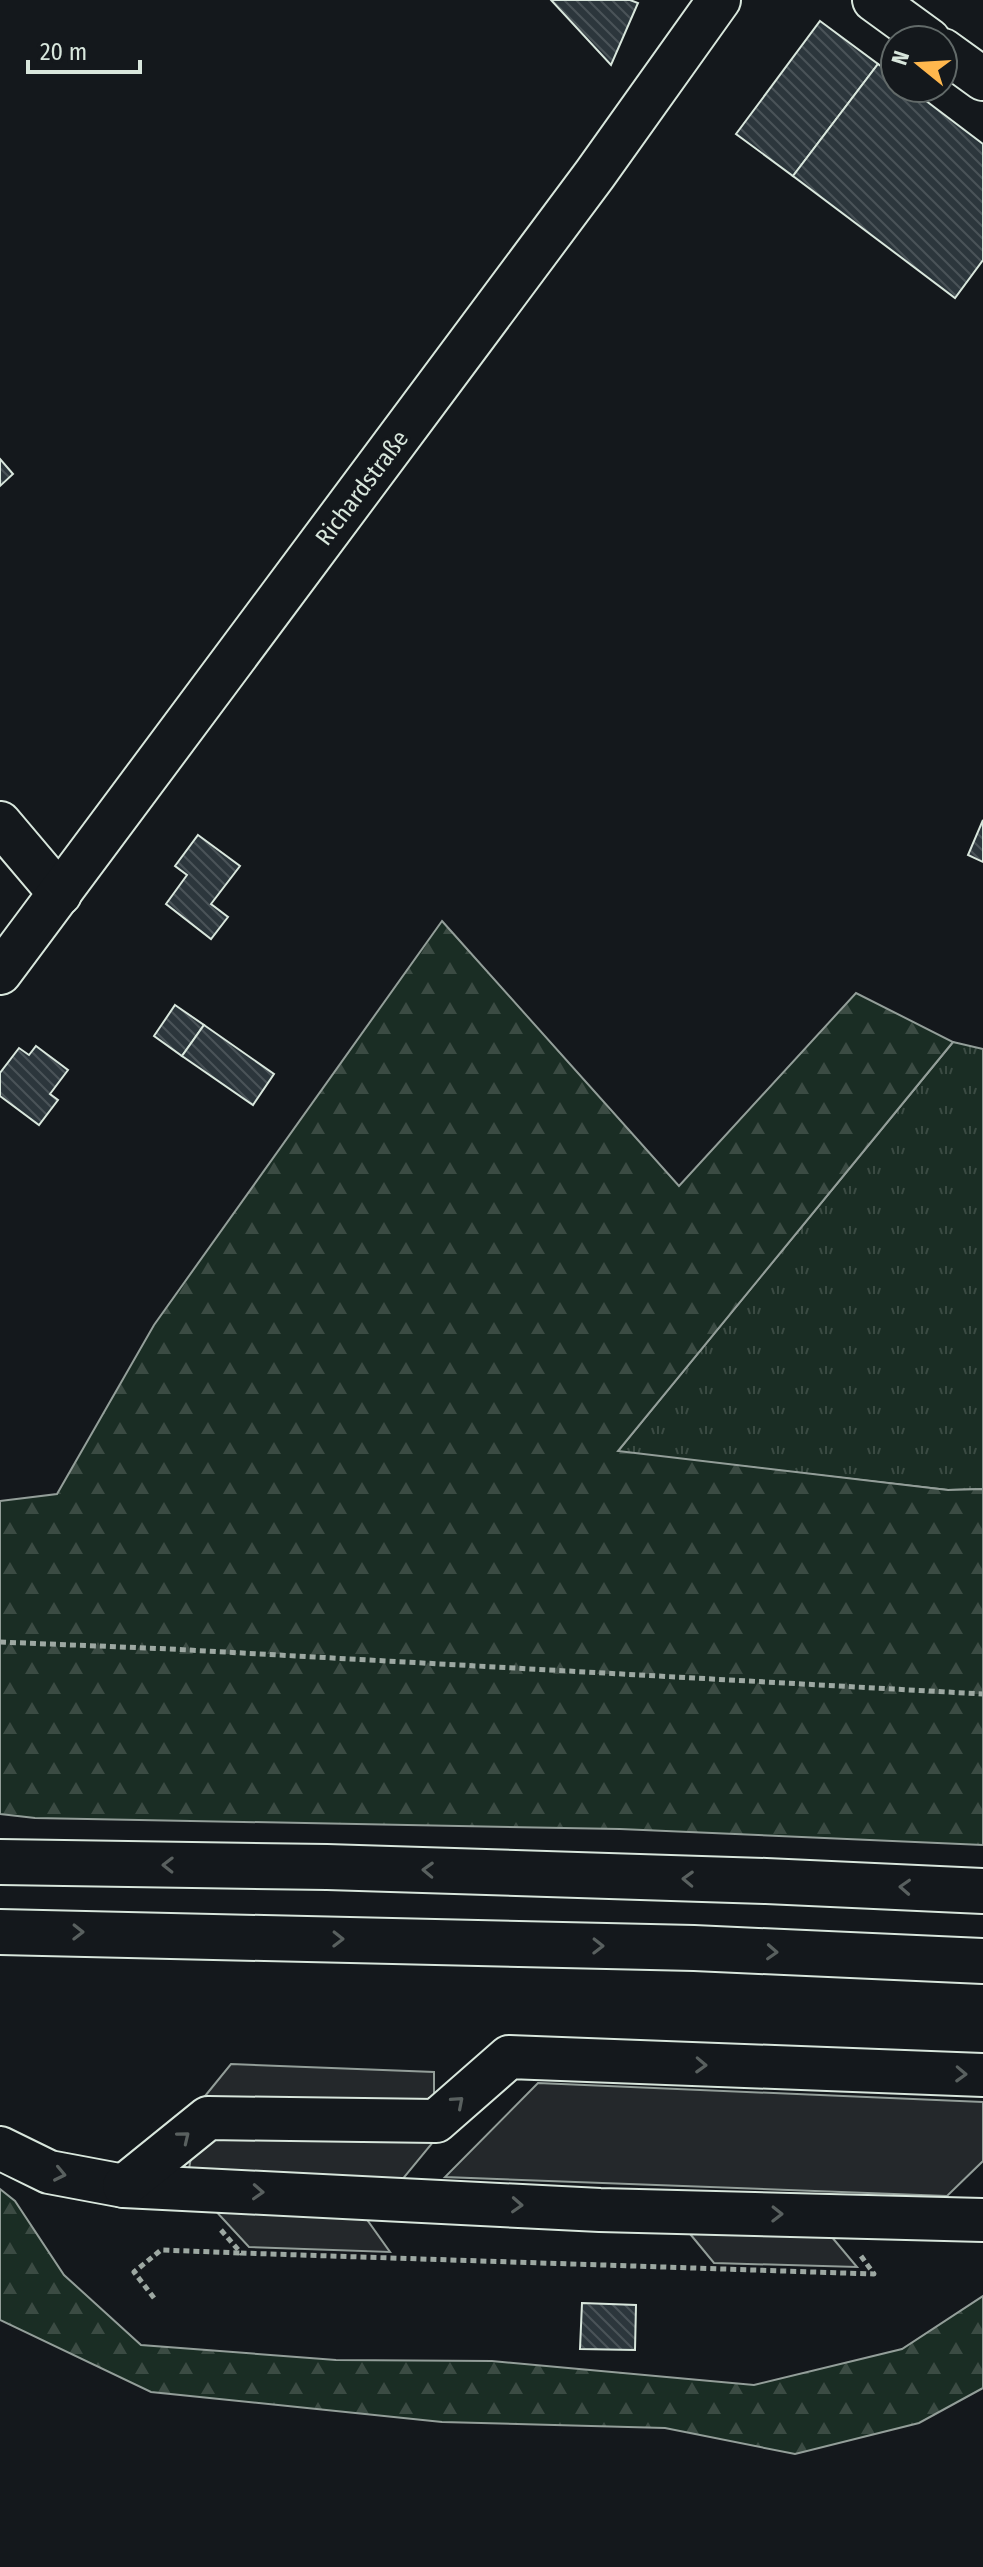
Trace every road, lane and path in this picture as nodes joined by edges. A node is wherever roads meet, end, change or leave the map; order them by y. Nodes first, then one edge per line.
1 (719, 0) edge
2 (874, 0) edge
3 (907, 24) edge
4 (959, 62) edge
5 (983, 79) edge
6 (0, 823) edge
7 (60, 894) junction
8 (0, 973) edge
9 (0, 1642) edge
10 (983, 1694) edge
11 (0, 1862) edge
12 (983, 1891) edge
13 (0, 1932) edge
14 (983, 1961) edge
15 (983, 2075) edge
16 (0, 2148) edge
17 (124, 2186) junction
18 (186, 2189) junction
19 (834, 2215) junction
20 (983, 2220) edge
21 (241, 2253) junction
22 (154, 2298) dead end

1 - 7 street, Richardstraße
2 - 3 street
4 - 5 street
6 - 7 street
7 - 8 street, Richardstraße
9 - 10 path
12 -> 11 highway
13 -> 14 highway
17 -> 15 street
16 -> 17 street
17 - 18 street
18 -> 19 street
18 - 21 path
19 - 20 street
19 - 21 path
21 - 22 path

